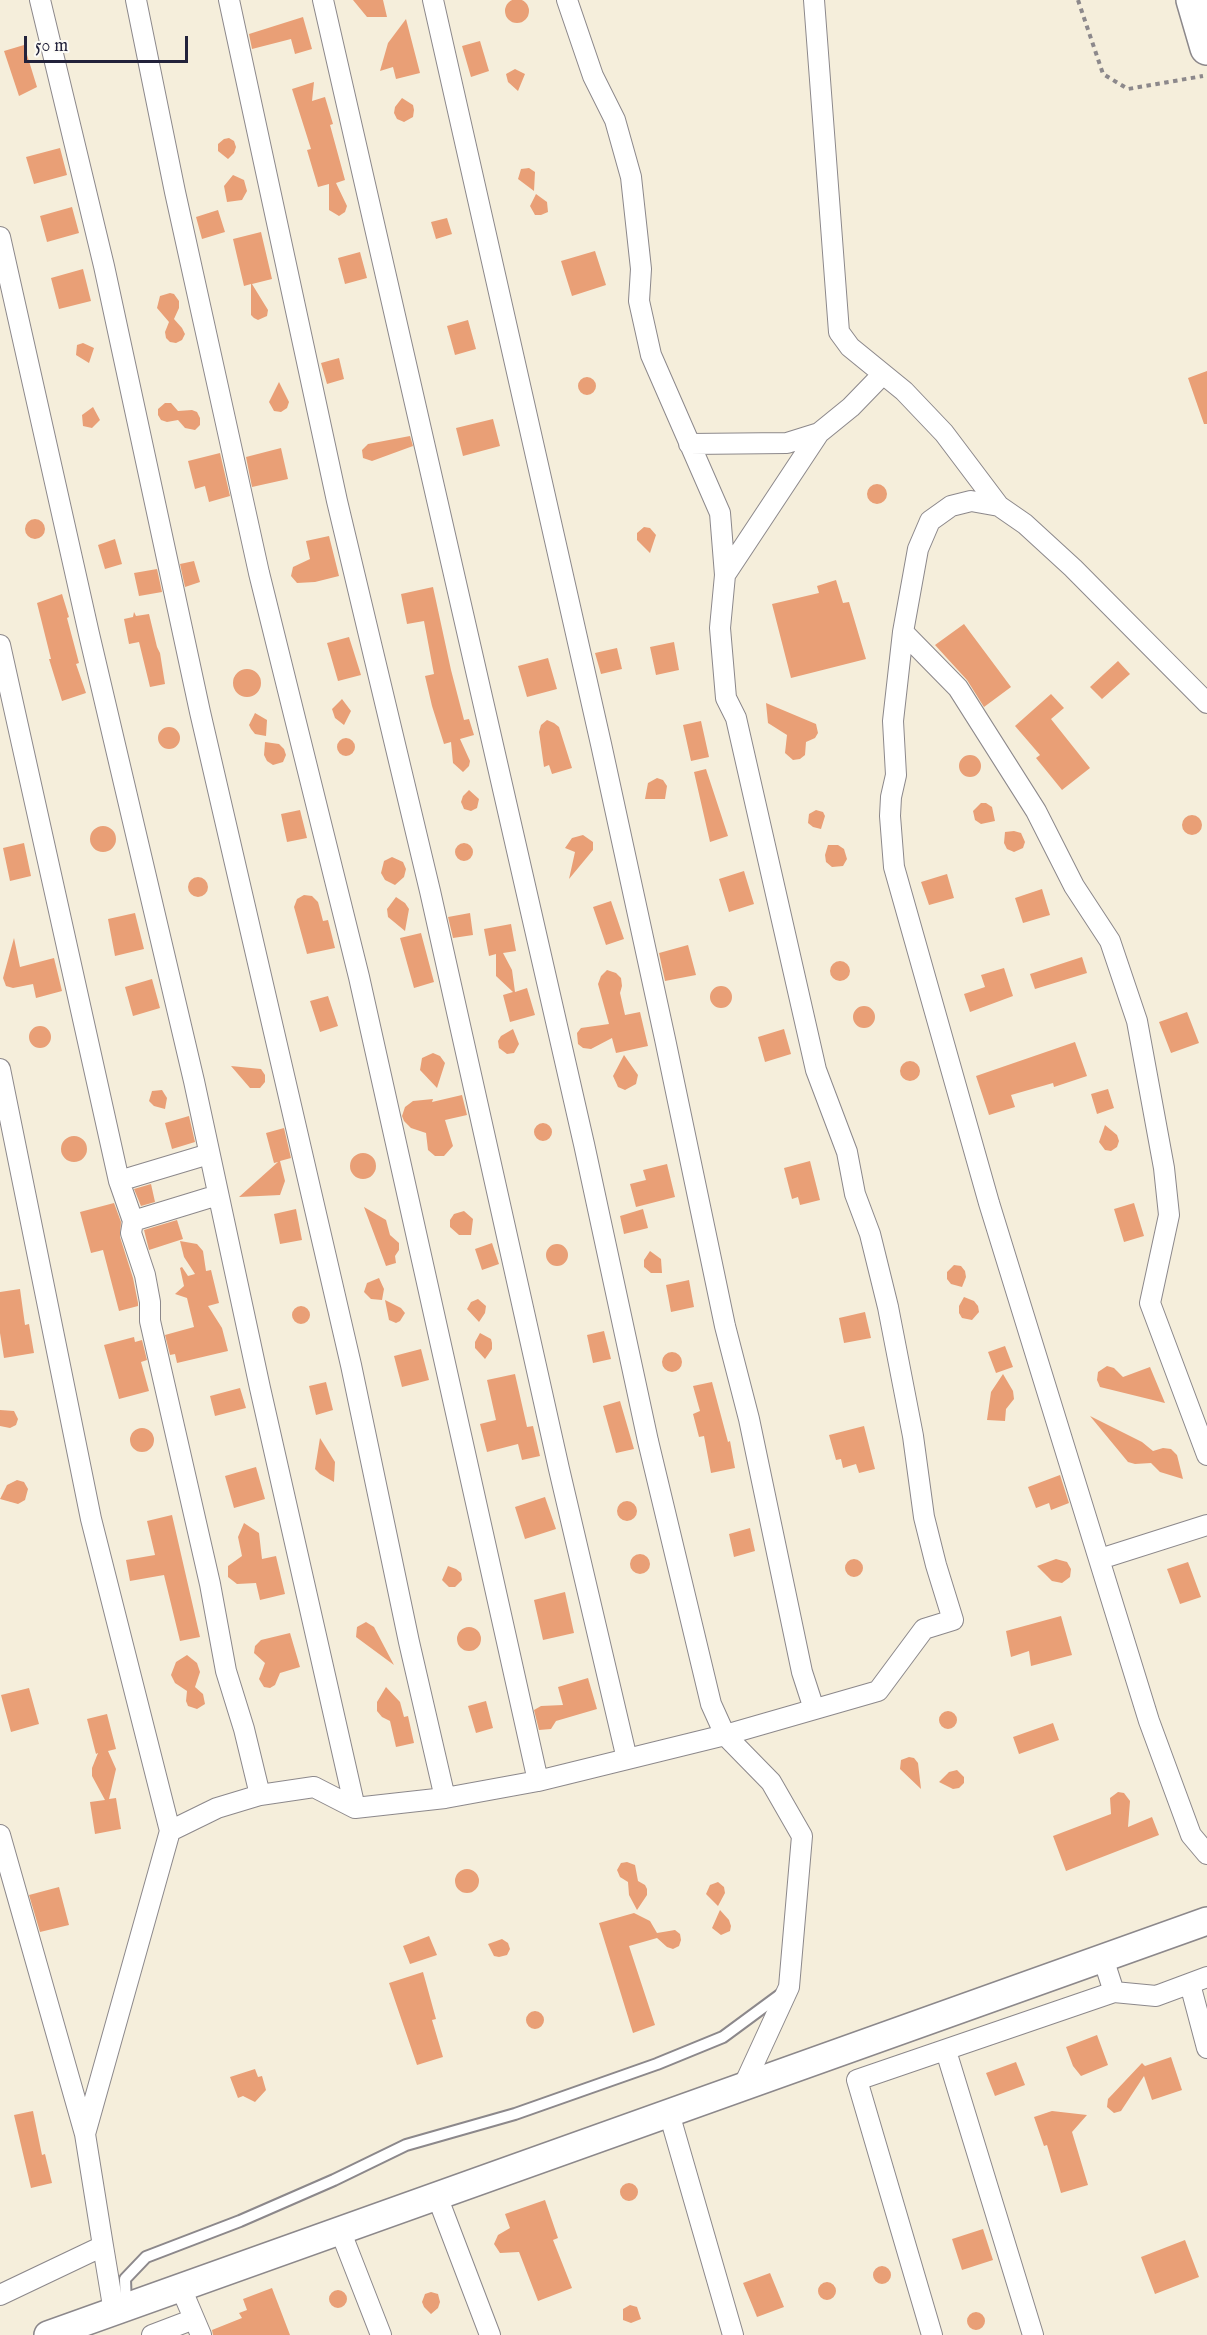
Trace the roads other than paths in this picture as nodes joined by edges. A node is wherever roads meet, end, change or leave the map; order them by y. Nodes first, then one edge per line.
1 (40, 0) edge
2 (136, 0) edge
3 (229, 0) edge
4 (323, 0) edge
5 (433, 0) edge
6 (567, 0) edge
7 (814, 0) edge
8 (1193, 0) edge
9 (1207, 48) edge
10 (0, 237) edge
11 (882, 375) junction
12 (819, 433) junction
13 (689, 444) junction
14 (999, 506) junction
15 (725, 575) junction
16 (903, 632) junction
17 (0, 645) edge
18 (1207, 703) edge
19 (0, 1069) edge
20 (209, 1154) junction
21 (119, 1181) junction
22 (218, 1195) junction
23 (133, 1221) junction
24 (1207, 1455) edge
25 (1207, 1525) edge
26 (1100, 1558) junction
27 (814, 1709) junction
28 (725, 1736) junction
29 (627, 1759) junction
30 (538, 1781) junction
31 (260, 1795) junction
32 (445, 1798) junction
33 (355, 1808) junction
34 (170, 1831) junction
35 (0, 1835) edge
36 (1207, 1854) edge
37 (1207, 1921) edge
38 (1102, 1958) junction
39 (1198, 1981) edge
40 (789, 1988) junction
41 (1114, 1992) junction
42 (1207, 2048) edge
43 (946, 2051) junction
44 (743, 2087) junction
45 (669, 2114) junction
46 (86, 2134) junction
47 (437, 2196) junction
48 (340, 2230) junction
49 (103, 2246) junction
50 (181, 2288) junction
51 (0, 2293) edge
52 (120, 2309) junction
53 (197, 2327) edge
54 (48, 2335) edge
55 (152, 2335) edge
56 (381, 2335) edge
57 (490, 2335) edge
58 (733, 2335) edge
59 (932, 2335) edge
60 (1033, 2335) edge

1 - 32 street
2 - 30 street
3 - 29 street
4 - 28 street
5 - 27 street
6 - 13 street
7 - 11 street
8 - 9 highway
10 - 20 street
11 - 12 street
11 - 14 street
12 - 13 street
12 - 15 street
13 - 15 street
14 - 16 street
14 - 18 street
15 - 27 street
16 - 24 street
16 - 26 street
17 - 21 street
19 - 34 street
20 - 21 street
20 - 22 street
21 - 23 street
22 - 23 street
22 - 33 street
23 - 31 street
25 - 26 street
26 - 36 street
27 - 28 street
28 - 29 street
28 - 40 street
29 - 30 street
30 - 32 street
31 - 33 street
31 - 34 street
32 - 33 street
34 - 46 street
35 - 46 street
37 - 38 main road
38 - 41 street
38 - 44 main road
39 - 41 street
39 - 42 street
40 - 44 street
40 - 52 lane
41 - 43 street
43 - 59 street
43 - 60 street
44 - 45 main road
45 - 47 main road
45 - 58 street
46 - 49 street
47 - 48 main road
47 - 57 street
48 - 50 main road
48 - 56 street
49 - 51 street
49 - 52 street
50 - 52 main road
50 - 53 street
52 - 54 main road
53 - 55 street

